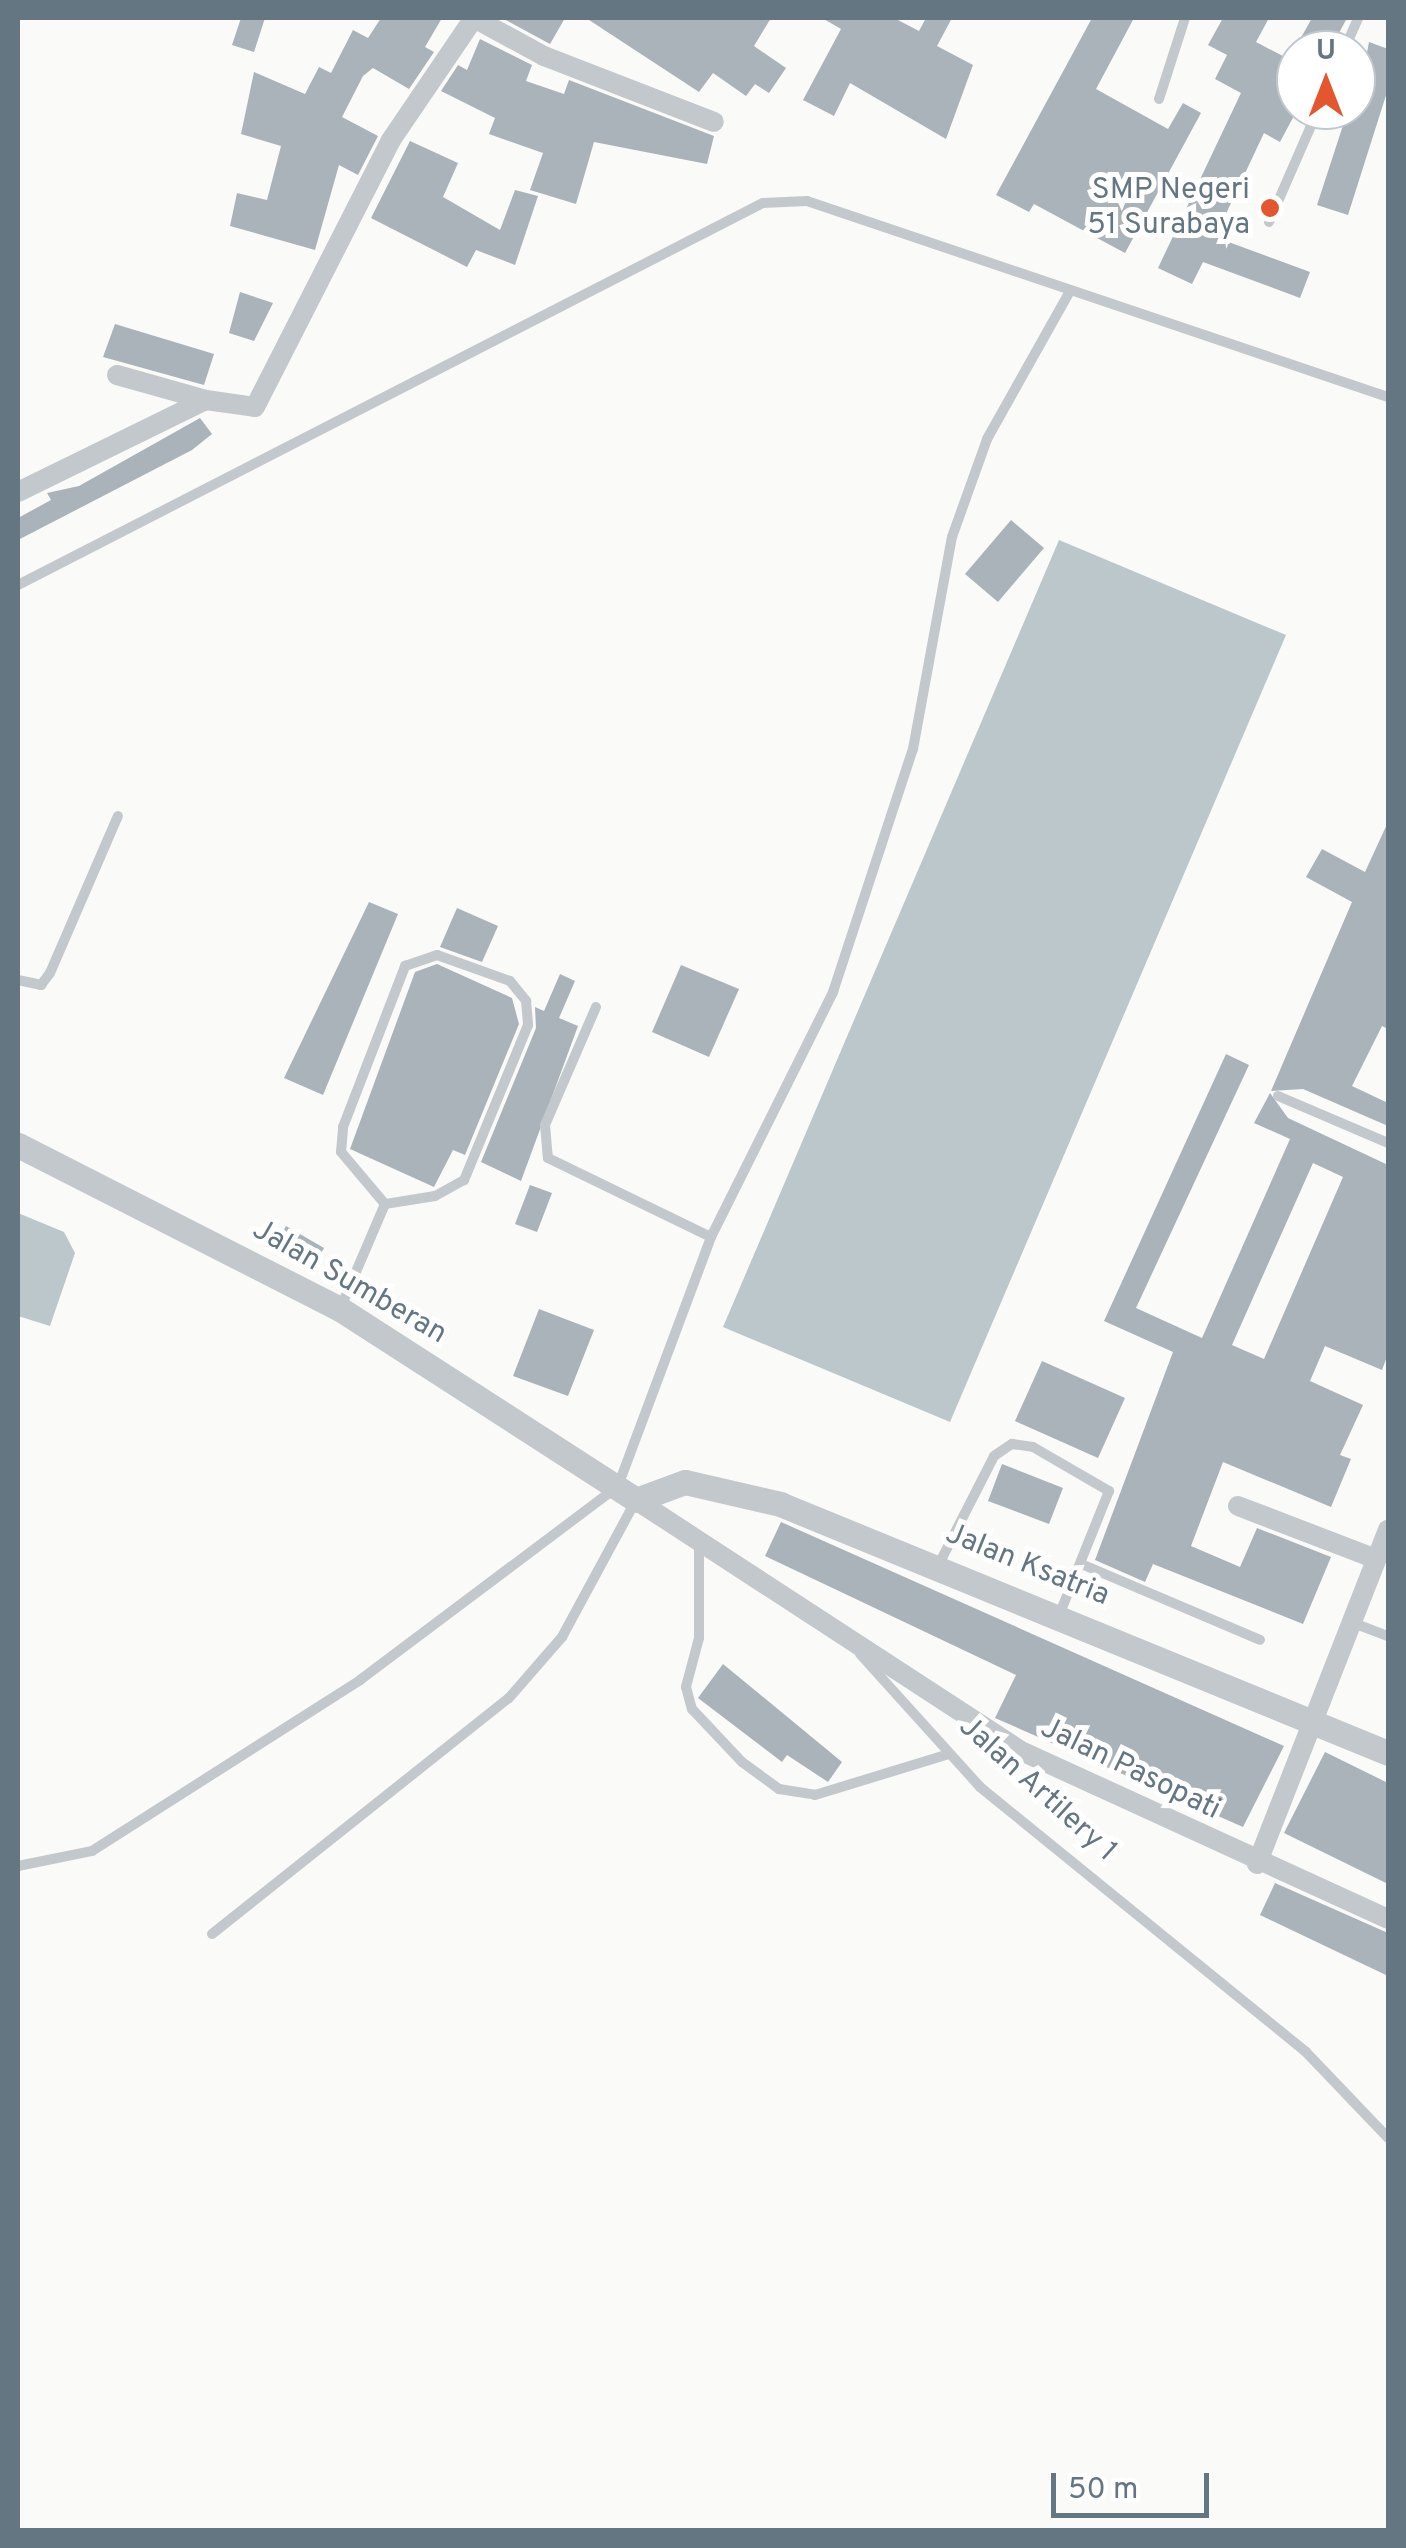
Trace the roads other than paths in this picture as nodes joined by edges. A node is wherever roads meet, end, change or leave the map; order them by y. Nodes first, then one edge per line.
1 (474, 18) edge
2 (1185, 18) edge
3 (1159, 100) dead end
4 (714, 122) dead end
5 (1309, 130) edge
6 (1269, 222) dead end
7 (1069, 292) junction
8 (117, 375) dead end
9 (1388, 397) edge
10 (206, 400) junction
11 (18, 492) edge
12 (18, 584) edge
13 (118, 816) dead end
14 (18, 980) edge
15 (596, 1007) dead end
16 (1278, 1096) dead end
17 (1388, 1143) edge
18 (18, 1145) edge
19 (384, 1204) junction
20 (712, 1237) junction
21 (340, 1310) junction
22 (627, 1493) junction
23 (1238, 1506) dead end
24 (1384, 1547) edge
25 (698, 1548) junction
26 (938, 1566) junction
27 (1086, 1566) junction
28 (1060, 1613) junction
29 (1350, 1621) junction
30 (1388, 1636) edge
31 (1260, 1640) dead end
32 (858, 1650) junction
33 (1310, 1718) junction
34 (1388, 1753) edge
35 (949, 1754) junction
36 (1257, 1864) junction
37 (18, 1866) edge
38 (1388, 1919) edge
39 (212, 1934) dead end
40 (1388, 2138) edge

1 - 4 street
1 - 10 street
2 - 3 lane
5 - 6 lane
7 - 9 lane
7 - 12 lane
7 - 20 lane
8 - 10 street
10 - 11 street
13 - 14 lane
15 - 20 lane
16 - 17 lane
18 - 21 street, Jalan Sumberan
19 - 19 lane
19 - 21 lane
20 - 22 lane
21 - 22 street, Jalan Sumberan
22 - 25 street, Jalan Artilery 1
22 - 26 street, Jalan Ksatria
22 - 37 lane
22 - 39 lane
23 - 24 street
24 - 29 street
25 - 32 street, Jalan Artilery 1
25 - 35 lane
26 - 27 lane
26 - 28 street, Jalan Ksatria
27 - 28 lane
27 - 31 lane
28 - 33 street, Jalan Ksatria
29 - 30 lane
29 - 33 street
32 - 35 lane, Jalan Artilery 1
32 - 36 street, Jalan Pasopati
33 - 34 street, Jalan Ksatria
33 - 36 street
35 - 40 lane, Jalan Artilery 1
36 - 38 street, Jalan Pasopati

